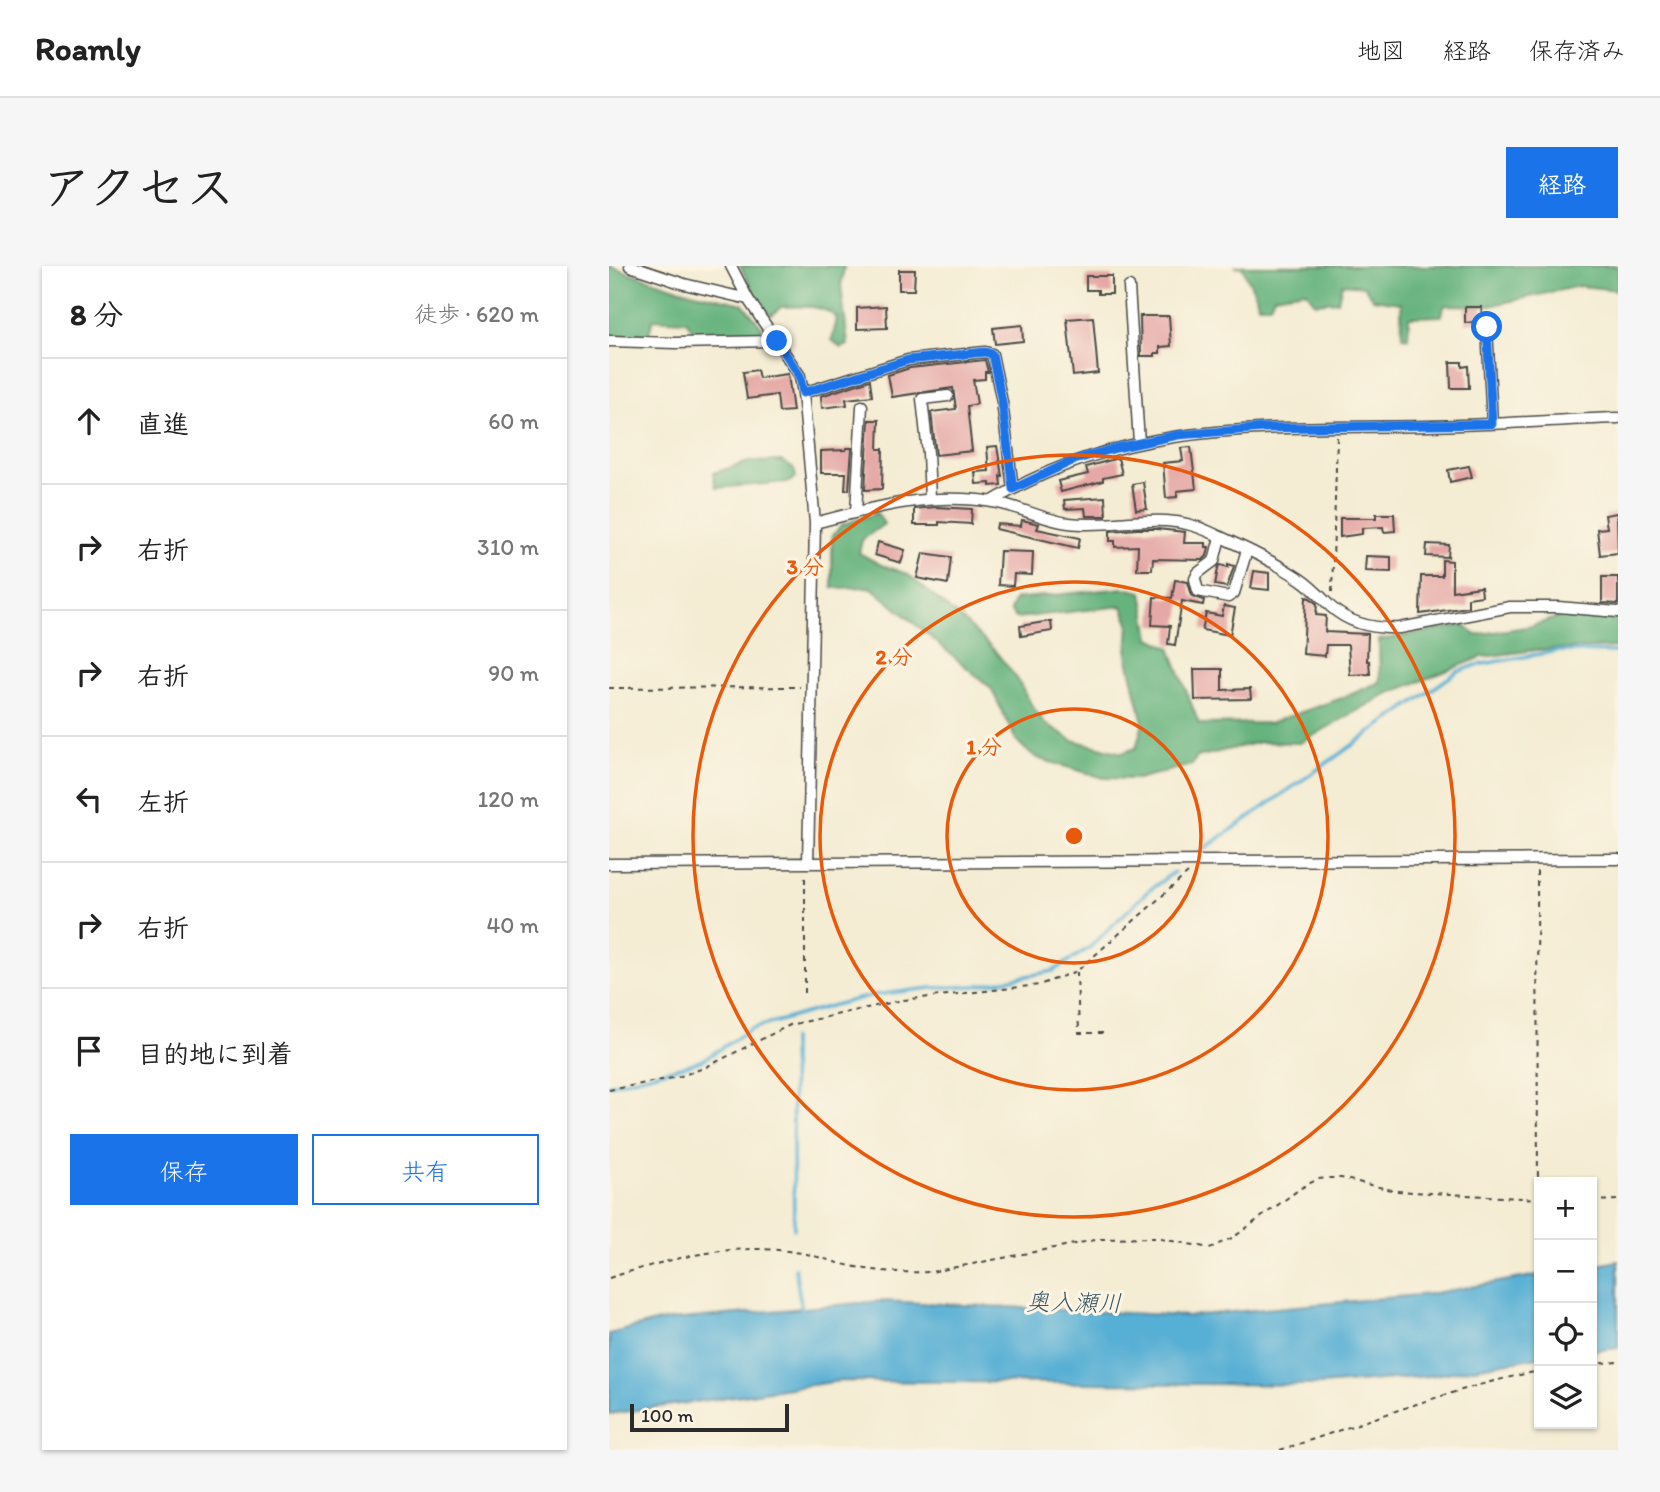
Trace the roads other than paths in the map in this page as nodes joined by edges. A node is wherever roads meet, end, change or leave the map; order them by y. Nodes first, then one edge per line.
1 (630, 266) edge
2 (731, 266) edge
3 (1129, 287) dead end
4 (748, 299) junction
5 (1487, 327) dead end
6 (609, 341) edge
7 (777, 341) junction
8 (803, 393) junction
9 (948, 396) dead end
10 (862, 406) dead end
11 (1618, 418) edge
12 (1492, 424) junction
13 (1139, 443) junction
14 (1013, 489) junction
15 (930, 499) junction
16 (991, 502) junction
17 (856, 512) junction
18 (815, 523) junction
19 (1220, 537) junction
20 (1247, 550) junction
21 (1618, 612) edge
22 (1618, 859) edge
23 (807, 863) junction
24 (609, 864) edge

1 - 4 street
2 - 4 street
3 - 13 street
4 - 7 street
5 - 12 street
6 - 7 street
7 - 8 street
8 - 14 street
8 - 18 street
9 - 15 street
10 - 17 street
11 - 12 street
12 - 13 street
13 - 14 street
14 - 16 street
15 - 16 street
15 - 17 street
16 - 19 street
17 - 18 street
18 - 23 street
19 - 20 street
19 - 20 street
20 - 21 street
22 - 23 street
23 - 24 street

